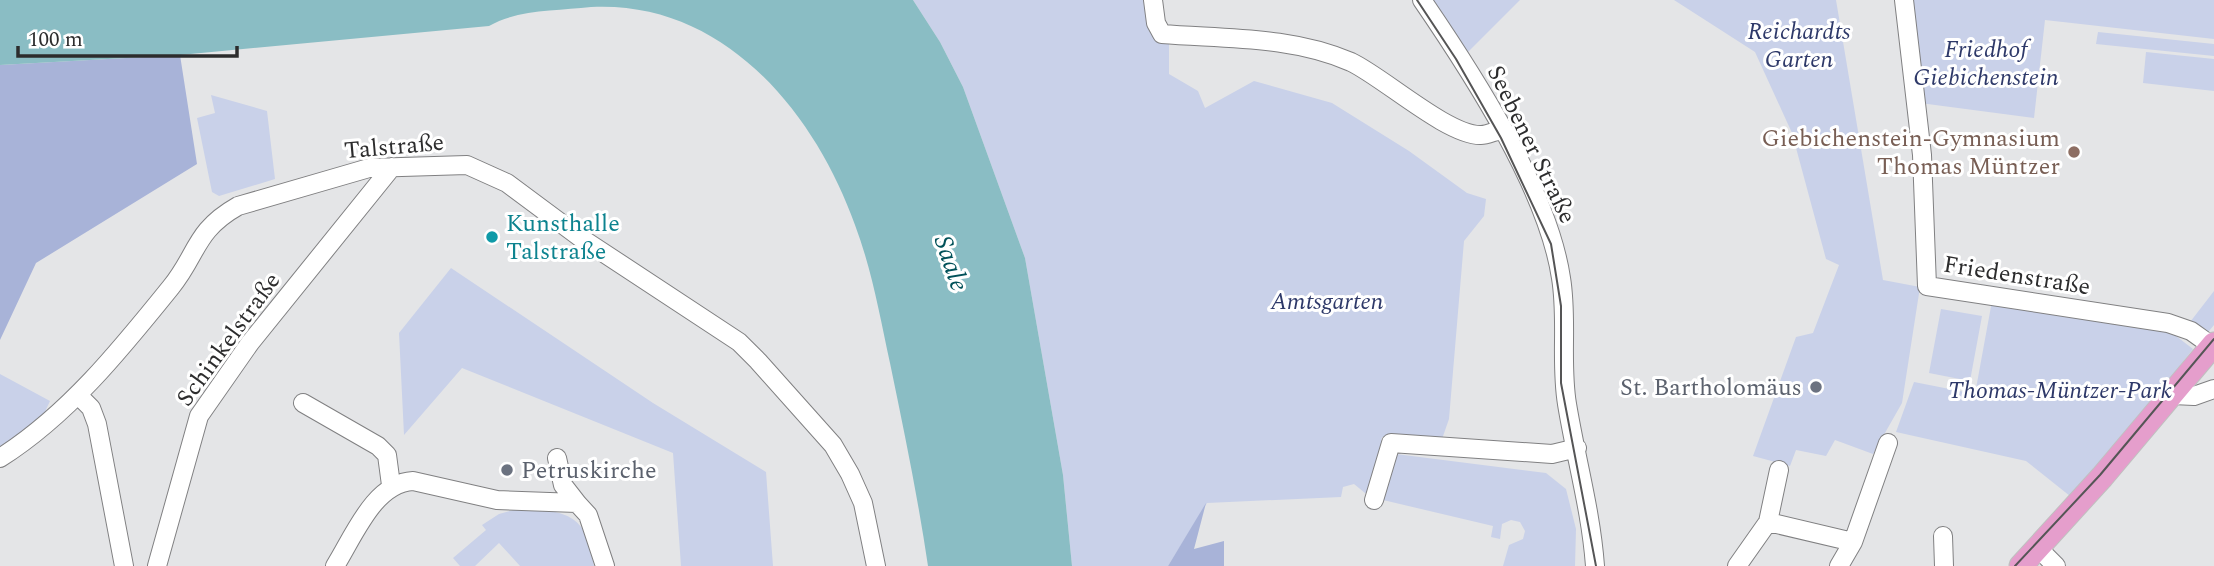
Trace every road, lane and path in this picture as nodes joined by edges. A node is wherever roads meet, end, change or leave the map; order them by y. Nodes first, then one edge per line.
1 (1153, 0) edge
2 (1422, 0) edge
3 (1905, 0) edge
4 (1502, 130) junction
5 (392, 167) junction
6 (2213, 345) edge
7 (2214, 389) edge
8 (78, 395) junction
9 (2173, 395) junction
10 (303, 403) dead end
11 (1888, 443) dead end
12 (1577, 448) junction
13 (0, 458) edge
14 (557, 458) dead end
15 (1779, 470) dead end
16 (391, 485) junction
17 (1374, 500) dead end
18 (577, 503) junction
19 (1769, 522) junction
20 (1943, 536) dead end
21 (1853, 542) junction
22 (2038, 548) junction
23 (124, 566) edge
24 (157, 566) edge
25 (335, 566) edge
26 (605, 566) edge
27 (876, 566) edge
28 (1595, 566) edge
29 (1737, 566) edge
30 (1839, 566) edge
31 (1944, 566) edge
32 (2021, 566) edge
33 (2056, 566) edge

1 - 4 street
2 - 4 street, Seebener Straße
3 - 6 street, Friedenstraße
4 - 12 street, Seebener Straße
5 - 8 street, Talstraße
5 - 24 street, Schinkelstraße
5 - 27 street, Talstraße
6 - 9 main road
7 - 9 street
8 - 13 street, Talstraße
8 - 23 street
9 - 22 main road
10 - 16 street
11 - 21 street
12 - 17 street
12 - 28 street, Seebener Straße
14 - 18 street
15 - 19 street
16 - 18 street
16 - 25 street
18 - 26 street
19 - 21 street
19 - 29 street
20 - 31 street
21 - 30 street
22 - 32 main road
22 - 33 street

